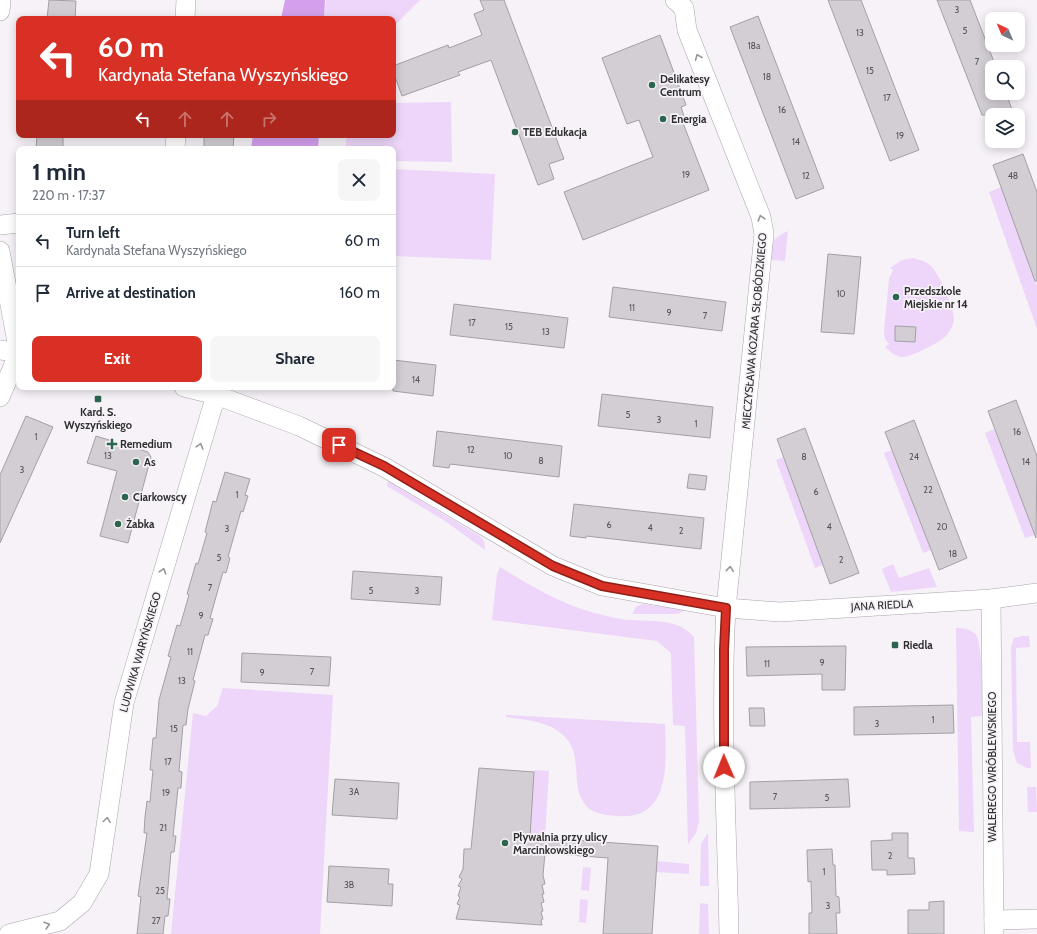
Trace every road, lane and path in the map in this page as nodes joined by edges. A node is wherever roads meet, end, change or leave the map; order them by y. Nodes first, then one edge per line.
1 (1, 0) edge
2 (186, 0) edge
3 (684, 3) edge
4 (0, 11) edge
5 (185, 16) edge
6 (16, 223) edge
7 (0, 225) edge
8 (0, 251) edge
9 (16, 337) edge
10 (0, 350) edge
11 (16, 353) edge
12 (16, 360) edge
13 (196, 390) edge
14 (216, 395) junction
15 (0, 397) edge
16 (1037, 593) edge
17 (991, 599) junction
18 (726, 608) junction
19 (1037, 919) edge
20 (994, 927) edge
21 (9, 934) edge
22 (729, 934) edge

1 - 4 street
2 - 5 street
18 -> 3 street, MIECZYSŁAWA KOZARA SŁOBÓDZKIEGO
6 - 7 street
8 - 9 street
10 - 11 street
12 - 15 street
13 - 14 street, JANA RIEDLA
14 - 18 street, JANA RIEDLA
21 -> 14 street, LUDWIKA WARYŃSKIEGO
16 - 17 street, JANA RIEDLA
17 - 18 street, JANA RIEDLA
17 - 20 street, WALEREGO WRÓBLEWSKIEGO
18 - 22 street, MIECZYSŁAWA KOZARA SŁOBÓDZKIEGO
19 - 20 street

